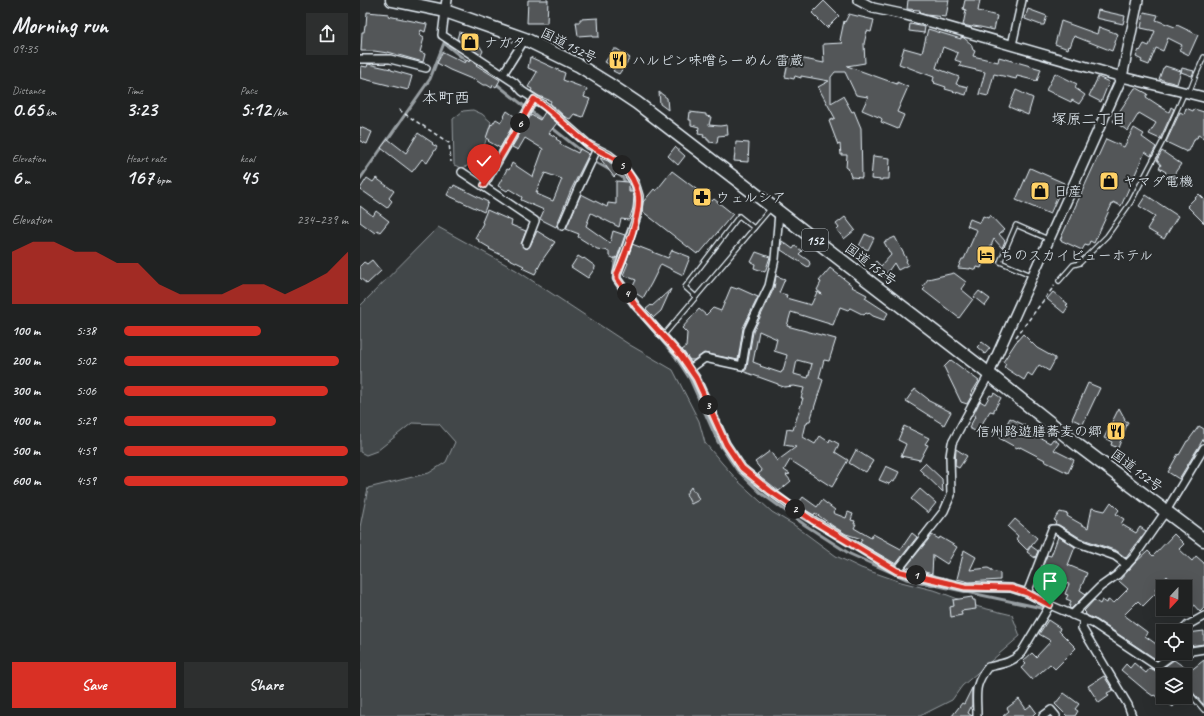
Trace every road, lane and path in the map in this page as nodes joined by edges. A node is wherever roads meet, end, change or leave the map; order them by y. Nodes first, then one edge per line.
1 (392, 0) edge
2 (858, 0) edge
3 (1022, 0) edge
4 (1138, 0) edge
5 (446, 6) edge
6 (525, 40) junction
7 (1012, 45) junction
8 (1204, 57) edge
9 (360, 59) edge
10 (426, 68) dead end
11 (503, 74) junction
12 (1122, 76) junction
13 (1187, 94) junction
14 (1204, 97) edge
15 (534, 99) junction
16 (399, 110) dead end
17 (597, 149) junction
18 (451, 162) dead end
19 (462, 172) dead end
20 (484, 185) junction
21 (775, 210) junction
22 (562, 226) dead end
23 (754, 228) junction
24 (1048, 240) junction
25 (526, 244) dead end
26 (1032, 276) junction
27 (1059, 280) joint
28 (696, 297) junction
29 (662, 337) junction
30 (1012, 342) dead end
31 (690, 369) junction
32 (989, 374) junction
33 (1204, 448) edge
34 (1166, 511) junction
35 (1204, 540) edge
36 (1127, 565) junction
37 (897, 571) junction
38 (1027, 593) junction
39 (1050, 605) junction
40 (1072, 615) junction
41 (1204, 616) edge
42 (1084, 619) junction
43 (1190, 624) edge
44 (1204, 649) edge
45 (1192, 651) edge
46 (1165, 660) edge
47 (1157, 666) junction
48 (1160, 668) edge
49 (1192, 696) edge
50 (1204, 710) edge
51 (977, 716) edge
52 (1044, 716) edge
53 (1056, 716) edge
54 (1132, 716) edge

1 - 5 highway, 国道152号 / 152
2 - 7 street
3 - 7 street
4 - 12 street
5 - 6 highway, 国道152号 / 152
5 - 11 street
6 - 11 street
6 - 21 highway, 国道152号 / 152
7 - 12 street
8 - 13 lane
9 - 10 street
11 - 15 street
12 - 13 street
12 - 24 street
13 - 14 street
13 - 27 lane
15 - 17 street
15 - 20 street
16 - 18 path
17 - 22 street
17 - 29 street
19 - 20 street
20 - 25 street
21 - 23 lane
21 - 31 street
21 - 32 highway, 国道152号 / 152
23 - 28 lane
23 - 28 lane
24 - 26 street
24 - 26 lane
26 - 32 street
27 - 30 path
28 - 29 lane
29 - 31 street
31 - 37 street
32 - 34 highway, 国道152号 / 152
32 - 37 street
33 - 34 street
34 - 35 highway, 国道152号 / 152
34 - 36 street
36 - 38 street
36 - 40 street
37 - 38 street
38 - 39 street
39 - 40 street
39 - 51 street
40 - 42 street
41 - 43 street
42 - 47 street
42 - 54 street
44 - 45 street
46 - 47 street
47 - 48 lane
49 - 50 lane
52 - 53 street

